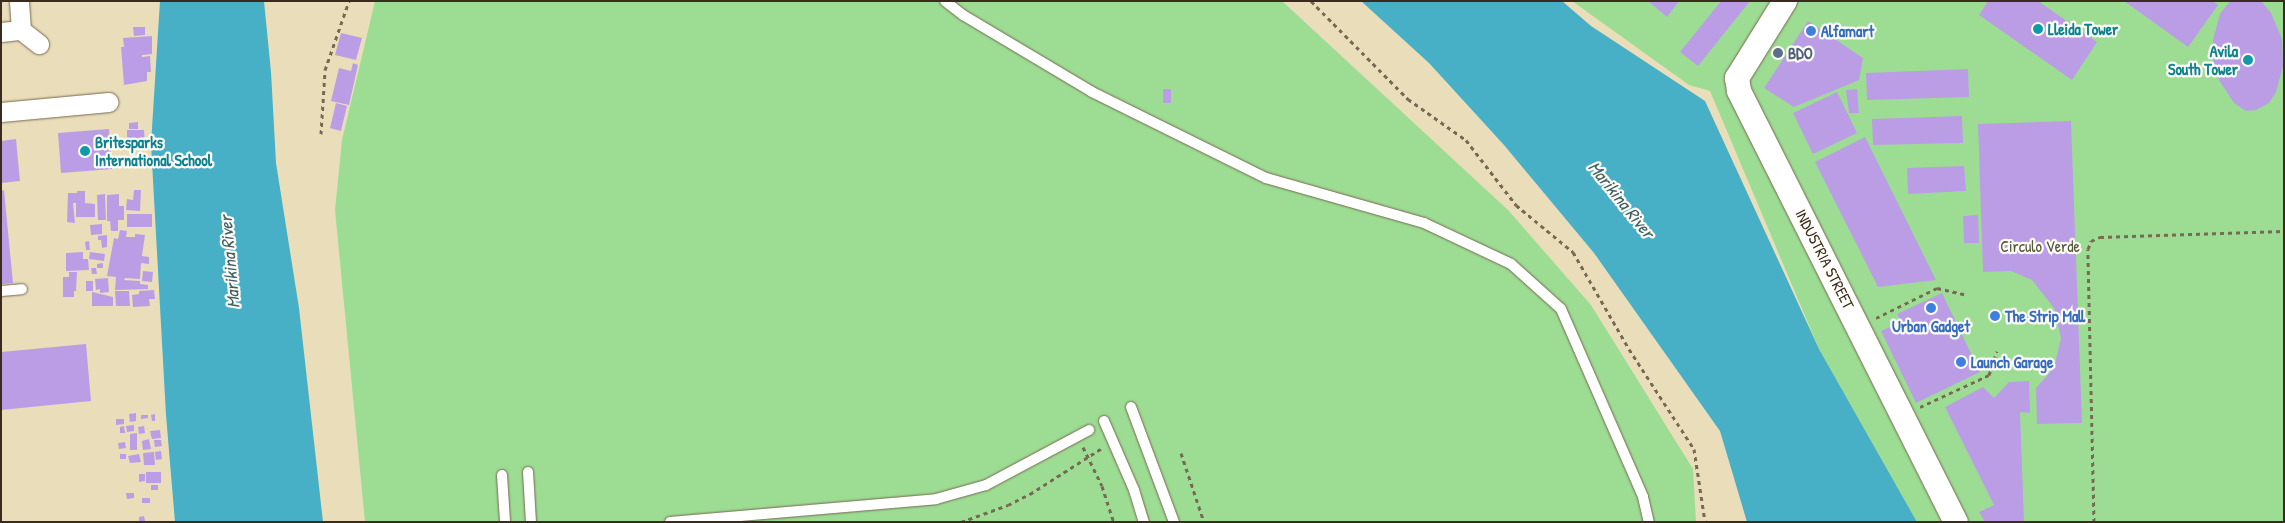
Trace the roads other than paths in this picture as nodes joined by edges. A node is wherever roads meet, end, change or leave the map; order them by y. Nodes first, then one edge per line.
1 (18, 1) edge
2 (945, 1) edge
3 (1785, 1) edge
4 (20, 30) junction
5 (1, 32) edge
6 (39, 44) dead end
7 (109, 102) dead end
8 (1, 112) edge
9 (22, 289) dead end
10 (1, 291) edge
11 (1131, 407) dead end
12 (1104, 421) dead end
13 (1089, 430) dead end
14 (528, 472) dead end
15 (502, 475) dead end
16 (505, 522) edge
17 (531, 522) edge
18 (670, 522) edge
19 (1144, 522) edge
20 (1174, 522) edge
21 (1649, 522) edge
22 (1956, 522) edge

1 - 4 street
2 - 21 lane
3 - 22 street, INDUSTRIA STREET
4 - 5 street
4 - 6 street
7 - 8 street
9 - 10 lane
11 - 20 lane
12 - 19 lane
13 - 18 lane
14 - 17 lane
15 - 16 lane

